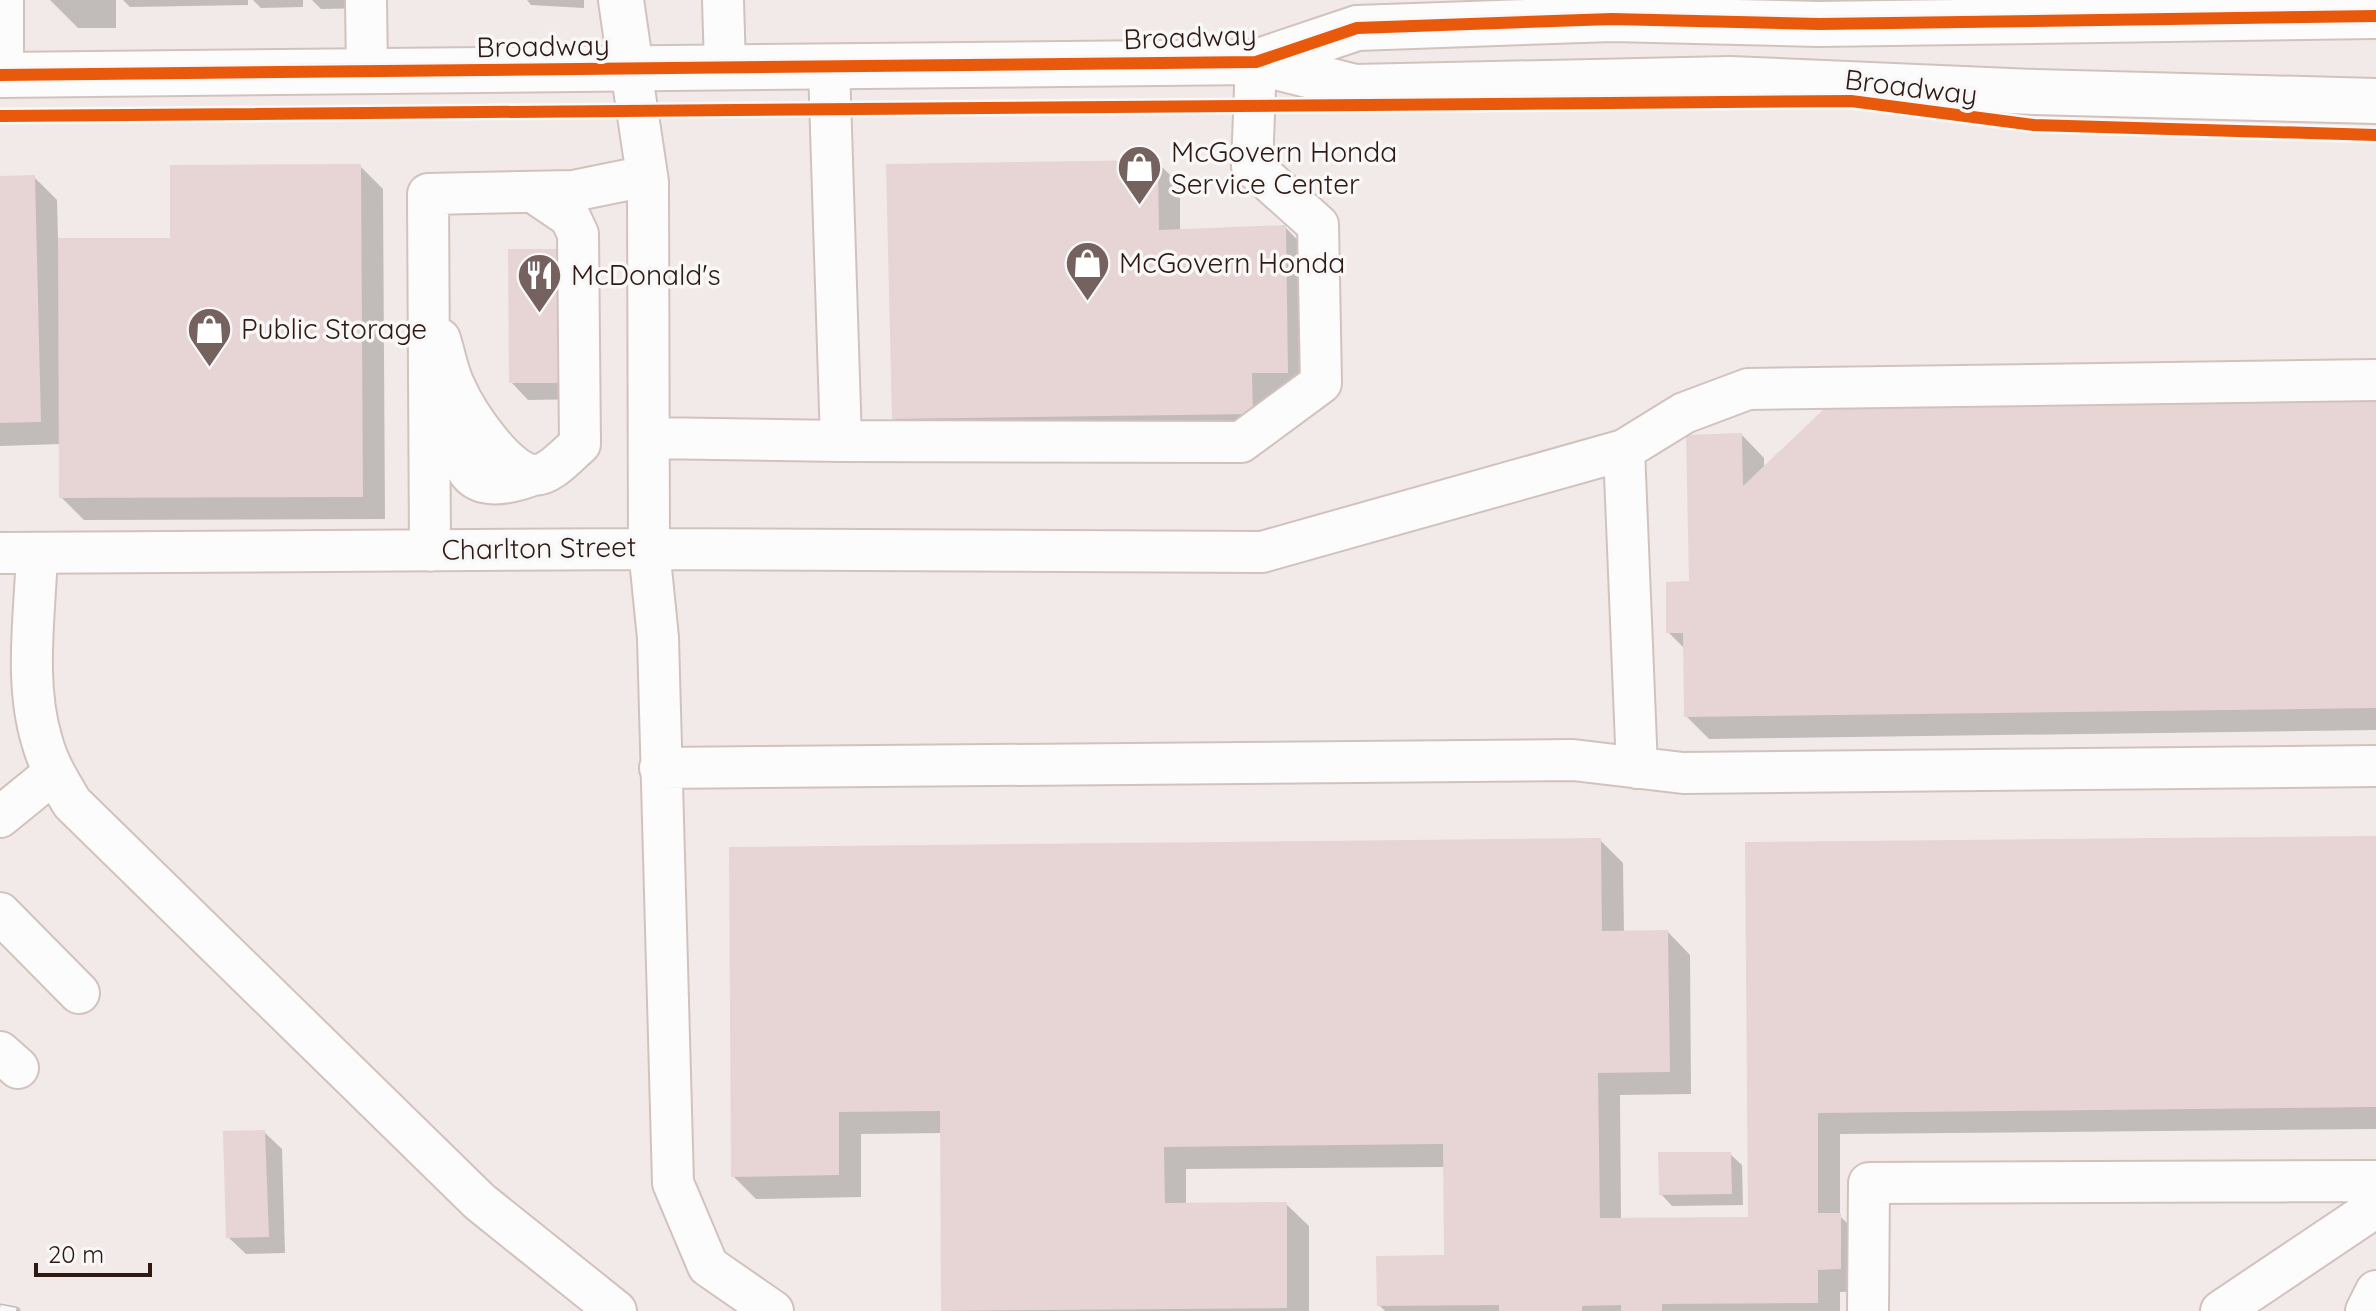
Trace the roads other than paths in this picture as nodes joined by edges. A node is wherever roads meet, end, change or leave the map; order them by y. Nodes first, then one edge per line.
1 (3, 0) edge
2 (366, 0) edge
3 (621, 0) edge
4 (723, 0) edge
5 (1614, 9) edge
6 (2376, 16) edge
7 (1256, 62) junction
8 (725, 67) junction
9 (829, 67) junction
10 (631, 69) junction
11 (367, 72) junction
12 (2, 75) edge
13 (2376, 101) edge
14 (648, 182) junction
15 (533, 192) junction
16 (428, 305) junction
17 (2376, 380) edge
18 (649, 438) junction
19 (841, 441) junction
20 (1624, 450) junction
21 (649, 549) junction
22 (430, 551) junction
23 (19, 553) edge
24 (2376, 766) edge
25 (660, 768) junction
26 (1637, 768) junction
27 (54, 773) junction
28 (0, 817) edge
29 (0, 913) edge
30 (79, 993) dead end
31 (2376, 1181) edge
32 (2376, 1207) edge
33 (2376, 1291) edge
34 (616, 1311) edge
35 (773, 1311) edge
36 (1868, 1311) edge
37 (2221, 1311) edge
38 (2366, 1311) edge

1 - 12 street
2 - 11 street
3 - 10 main road
4 - 8 street
5 - 6 main road, Broadway
5 - 7 main road, Broadway
7 - 9 main road, Broadway
7 - 13 main road, Broadway
7 - 19 street
8 - 9 main road, Broadway
8 - 10 main road, Broadway
9 - 19 street
10 - 11 main road, Broadway
10 - 14 street, Charlton Street
11 - 12 main road, Broadway
14 - 15 street
14 - 18 street, Charlton Street
15 - 16 street
15 - 16 street
16 - 22 street
17 - 20 street
18 - 19 street
18 - 21 street, Charlton Street
20 - 21 street
20 - 26 street
21 - 22 street, Charlton Street
21 - 25 street
22 - 23 street, Charlton Street
23 - 27 street
24 - 26 street
25 - 26 street
25 - 35 street
27 - 28 street
27 - 34 street
29 - 30 street
31 - 36 street
32 - 37 street
33 - 38 street

